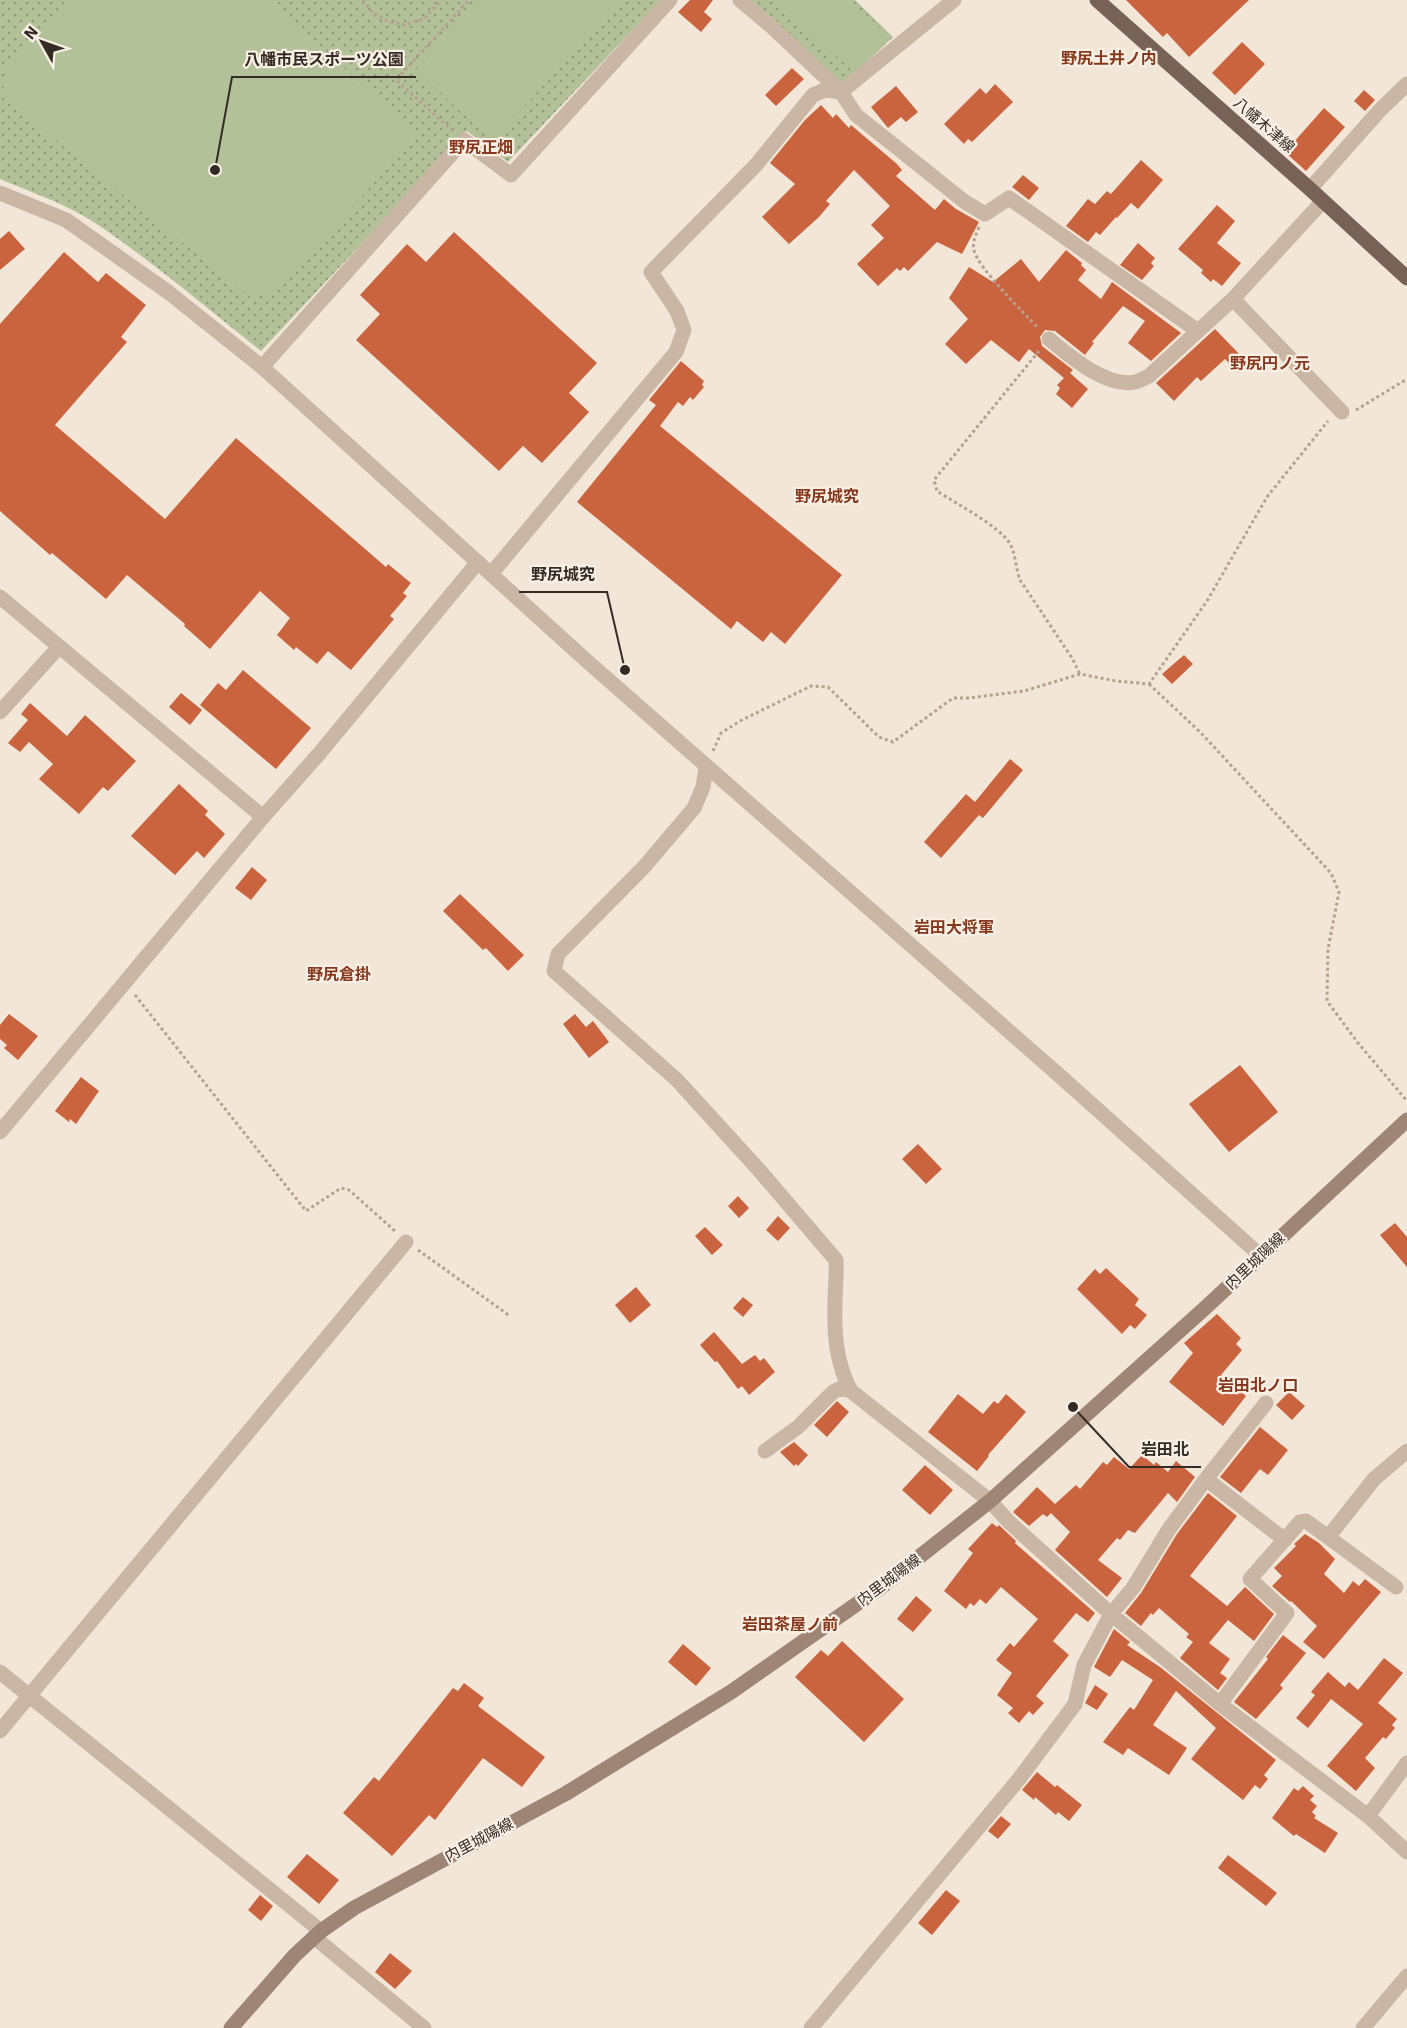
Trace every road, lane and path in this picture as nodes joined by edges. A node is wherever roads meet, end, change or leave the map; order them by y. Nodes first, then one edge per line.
1 (363, 0) edge
2 (441, 0) edge
3 (469, 0) edge
4 (670, 0) edge
5 (740, 0) edge
6 (954, 0) edge
7 (1097, 0) edge
8 (1407, 84) edge
9 (842, 92) junction
10 (464, 140) junction
11 (1310, 189) junction
12 (0, 193) edge
13 (1323, 201) junction
14 (985, 214) junction
15 (1407, 278) edge
16 (1233, 299) junction
17 (1198, 331) junction
18 (1049, 339) junction
19 (262, 367) junction
20 (1407, 380) edge
21 (1342, 412) junction
22 (478, 562) junction
23 (491, 574) junction
24 (0, 597) edge
25 (59, 647) junction
26 (1080, 674) junction
27 (1149, 684) junction
28 (0, 712) edge
29 (706, 767) junction
30 (263, 817) junction
31 (126, 984) junction
32 (1407, 1101) edge
33 (1407, 1120) edge
34 (0, 1132) edge
35 (406, 1242) junction
36 (1260, 1256) junction
37 (510, 1316) dead end
38 (851, 1391) junction
39 (1266, 1403) dead end
40 (765, 1451) dead end
41 (1407, 1451) edge
42 (1206, 1479) junction
43 (990, 1501) junction
44 (1329, 1536) junction
45 (1285, 1540) junction
46 (1396, 1587) dead end
47 (1111, 1614) junction
48 (0, 1672) edge
49 (29, 1696) junction
50 (1220, 1704) junction
51 (0, 1731) edge
52 (1407, 1763) edge
53 (1368, 1816) junction
54 (1407, 1852) edge
55 (318, 1934) junction
56 (1407, 1976) edge
57 (231, 2028) edge
58 (424, 2028) edge
59 (811, 2028) edge
60 (1363, 2028) edge

1 - 2 path
3 - 10 path
4 - 10 street
5 - 9 street
6 - 9 street
7 - 11 main road, 八幡木津線
8 - 11 street
9 - 14 street
9 - 23 street
10 - 19 street
11 - 13 main road, 八幡木津線
12 - 19 street
13 - 15 main road, 八幡木津線
13 - 16 street
14 - 17 street
14 - 18 path
16 - 17 street
16 - 21 street
17 - 18 street
18 - 26 path
19 - 22 street
20 - 21 path
21 - 27 path
22 - 23 street
22 - 30 street
23 - 29 street
24 - 25 street
25 - 28 street
25 - 30 street
26 - 27 path
26 - 29 path
27 - 32 path
29 - 36 street
29 - 38 street
30 - 31 street
31 - 34 street
31 - 35 path
33 - 36 main road, 内里城陽線
35 - 37 path
35 - 49 street
36 - 43 main road, 内里城陽線
38 - 40 street
38 - 43 street
39 - 42 street
41 - 44 street
42 - 45 street
42 - 47 street
43 - 47 street
43 - 55 main road, 内里城陽線
44 - 45 street
44 - 46 street
45 - 50 street
47 - 50 street
47 - 59 street
48 - 49 street
49 - 51 street
49 - 55 street
50 - 53 street
52 - 53 street
53 - 54 street
55 - 57 main road, 内里城陽線
55 - 58 street
56 - 60 street

